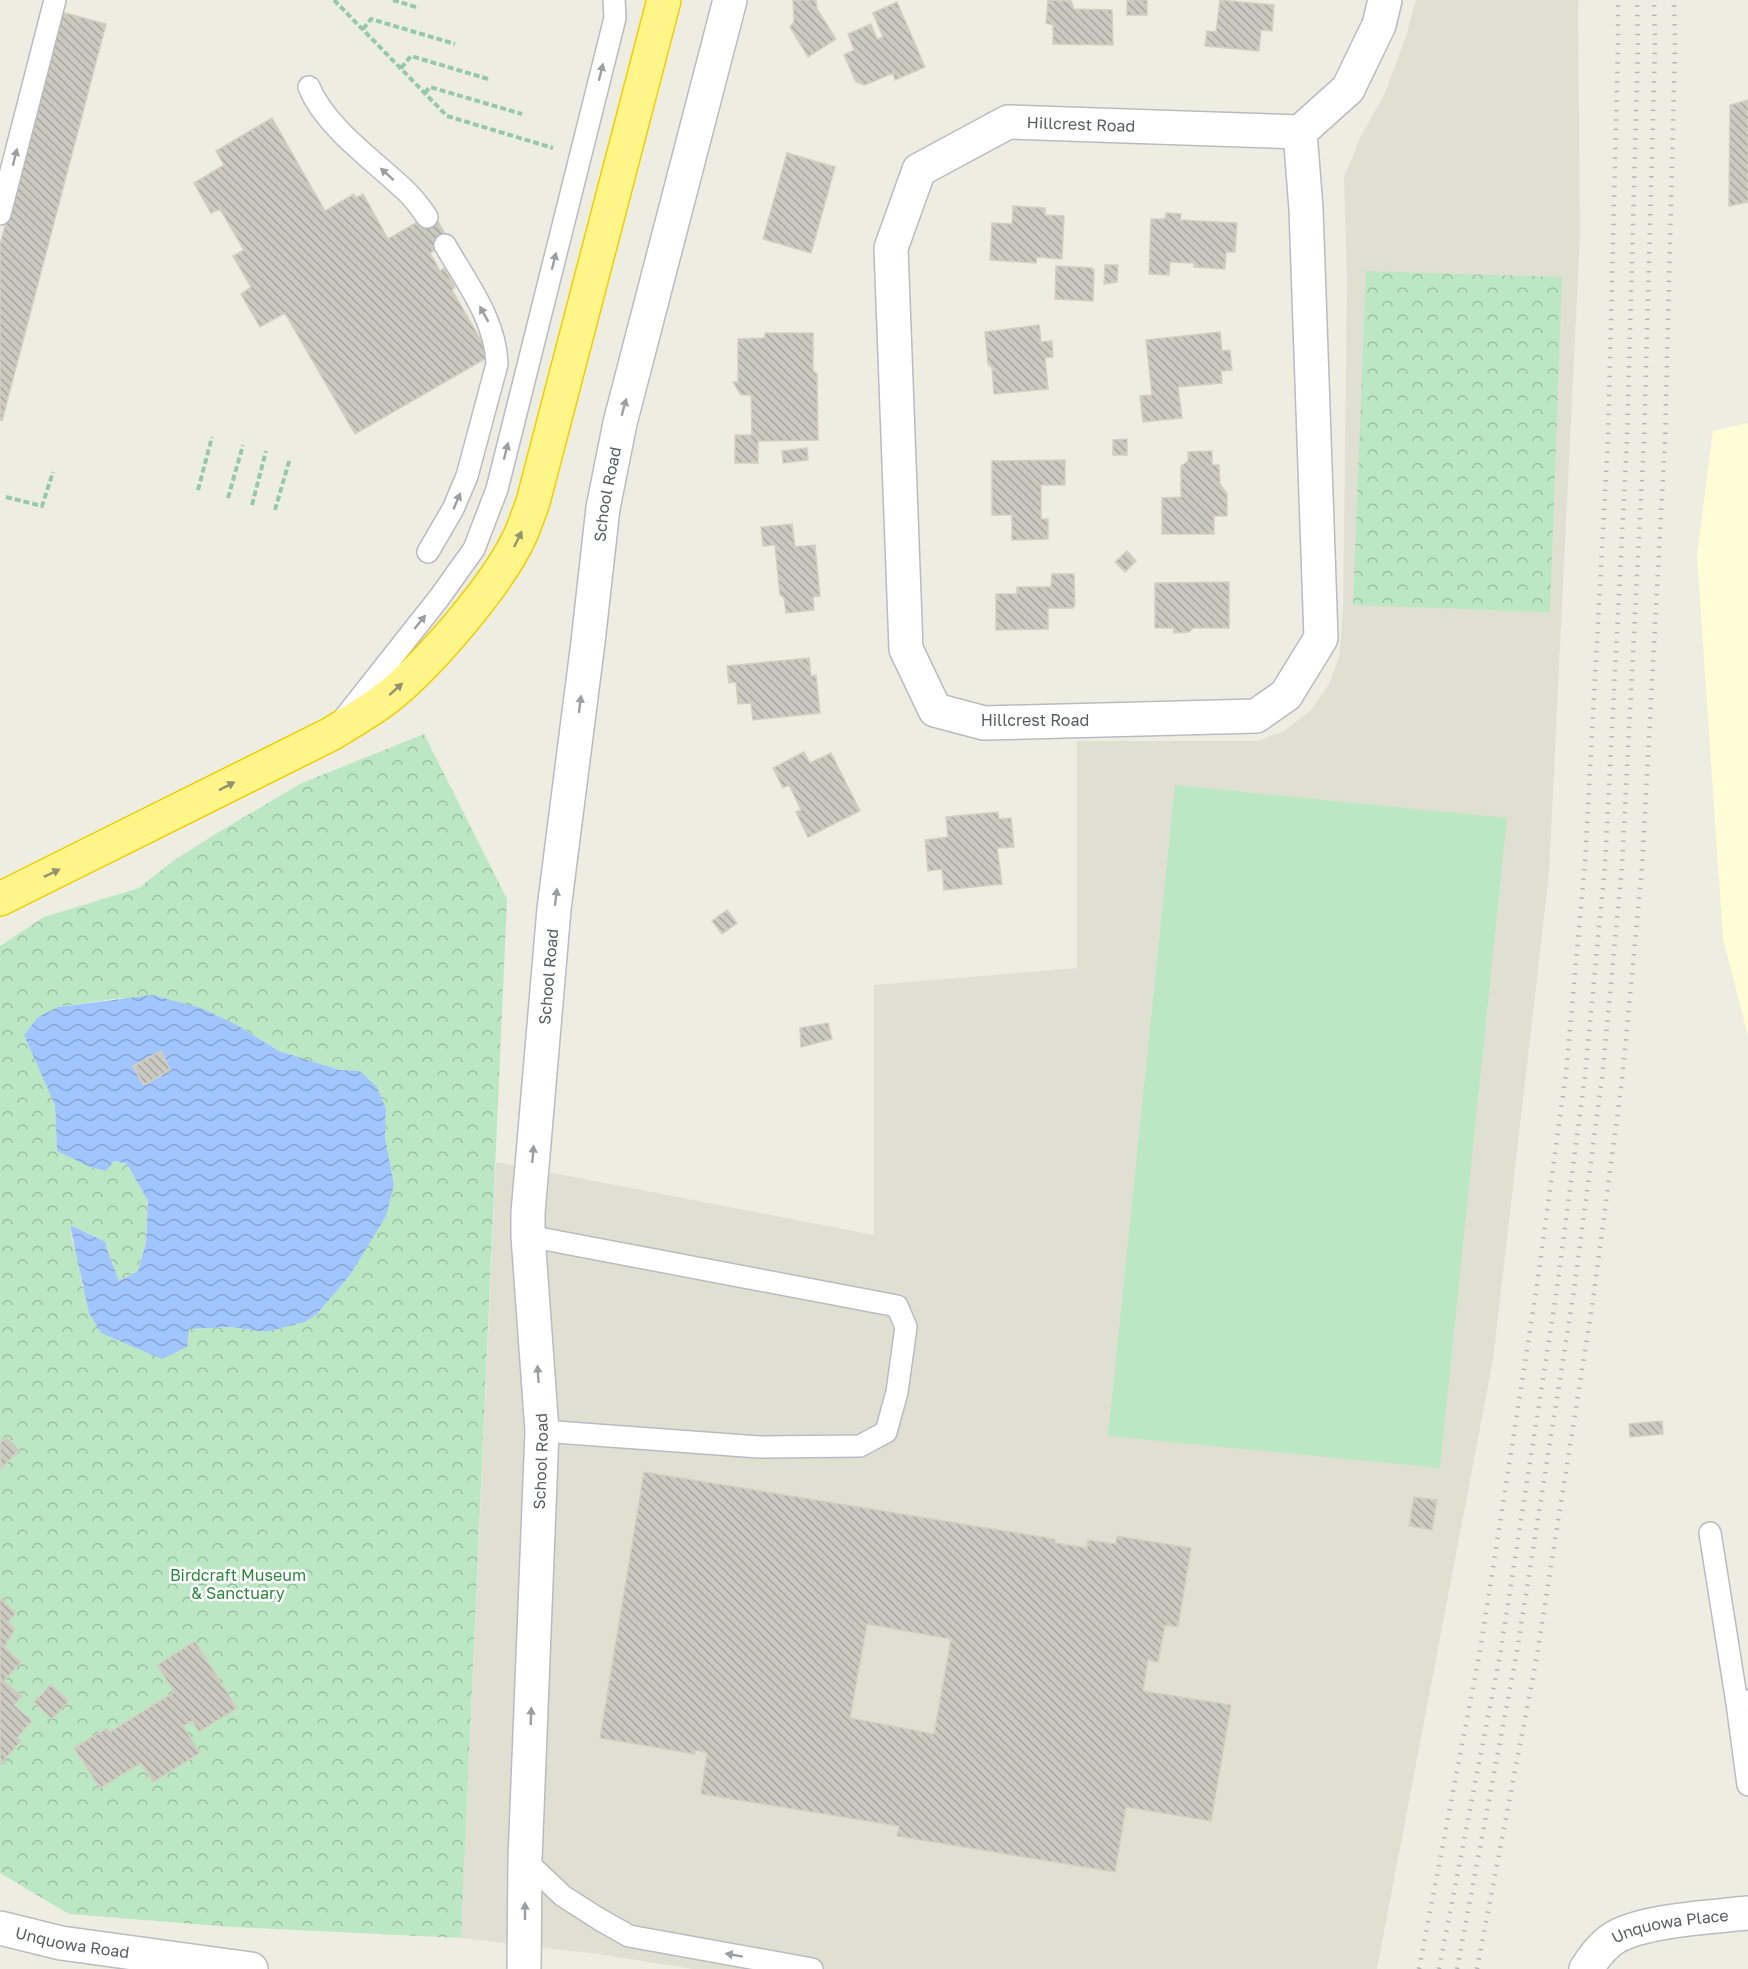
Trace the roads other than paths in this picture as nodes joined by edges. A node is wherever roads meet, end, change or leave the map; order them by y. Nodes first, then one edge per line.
1 (55, 0) edge
2 (614, 0) edge
3 (664, 0) edge
4 (730, 0) edge
5 (1385, 0) edge
6 (309, 87) dead end
7 (1300, 132) junction
8 (0, 214) edge
9 (427, 217) dead end
10 (445, 245) dead end
11 (428, 552) dead end
12 (331, 734) junction
13 (0, 899) edge
14 (528, 1236) junction
15 (542, 1431) junction
16 (1710, 1533) dead end
17 (1742, 1702) edge
18 (1748, 1785) edge
19 (525, 1860) junction
20 (1748, 1913) edge
21 (0, 1928) edge
22 (1592, 1960) edge
23 (251, 1969) edge
24 (524, 1969) edge
25 (812, 1969) edge

8 -> 1 lane
12 -> 2 lane
12 -> 3 highway
14 -> 4 street, School Road
5 - 7 street
9 -> 6 lane
7 - 7 street, Hillcrest Road
11 -> 10 lane
13 -> 12 highway
15 -> 14 street, School Road
14 - 15 lane
19 -> 15 street, School Road
16 - 17 lane
17 - 18 lane
24 -> 19 street, School Road
25 -> 19 lane
20 - 22 street, Unquowa Place
21 - 23 street, Unquowa Road

